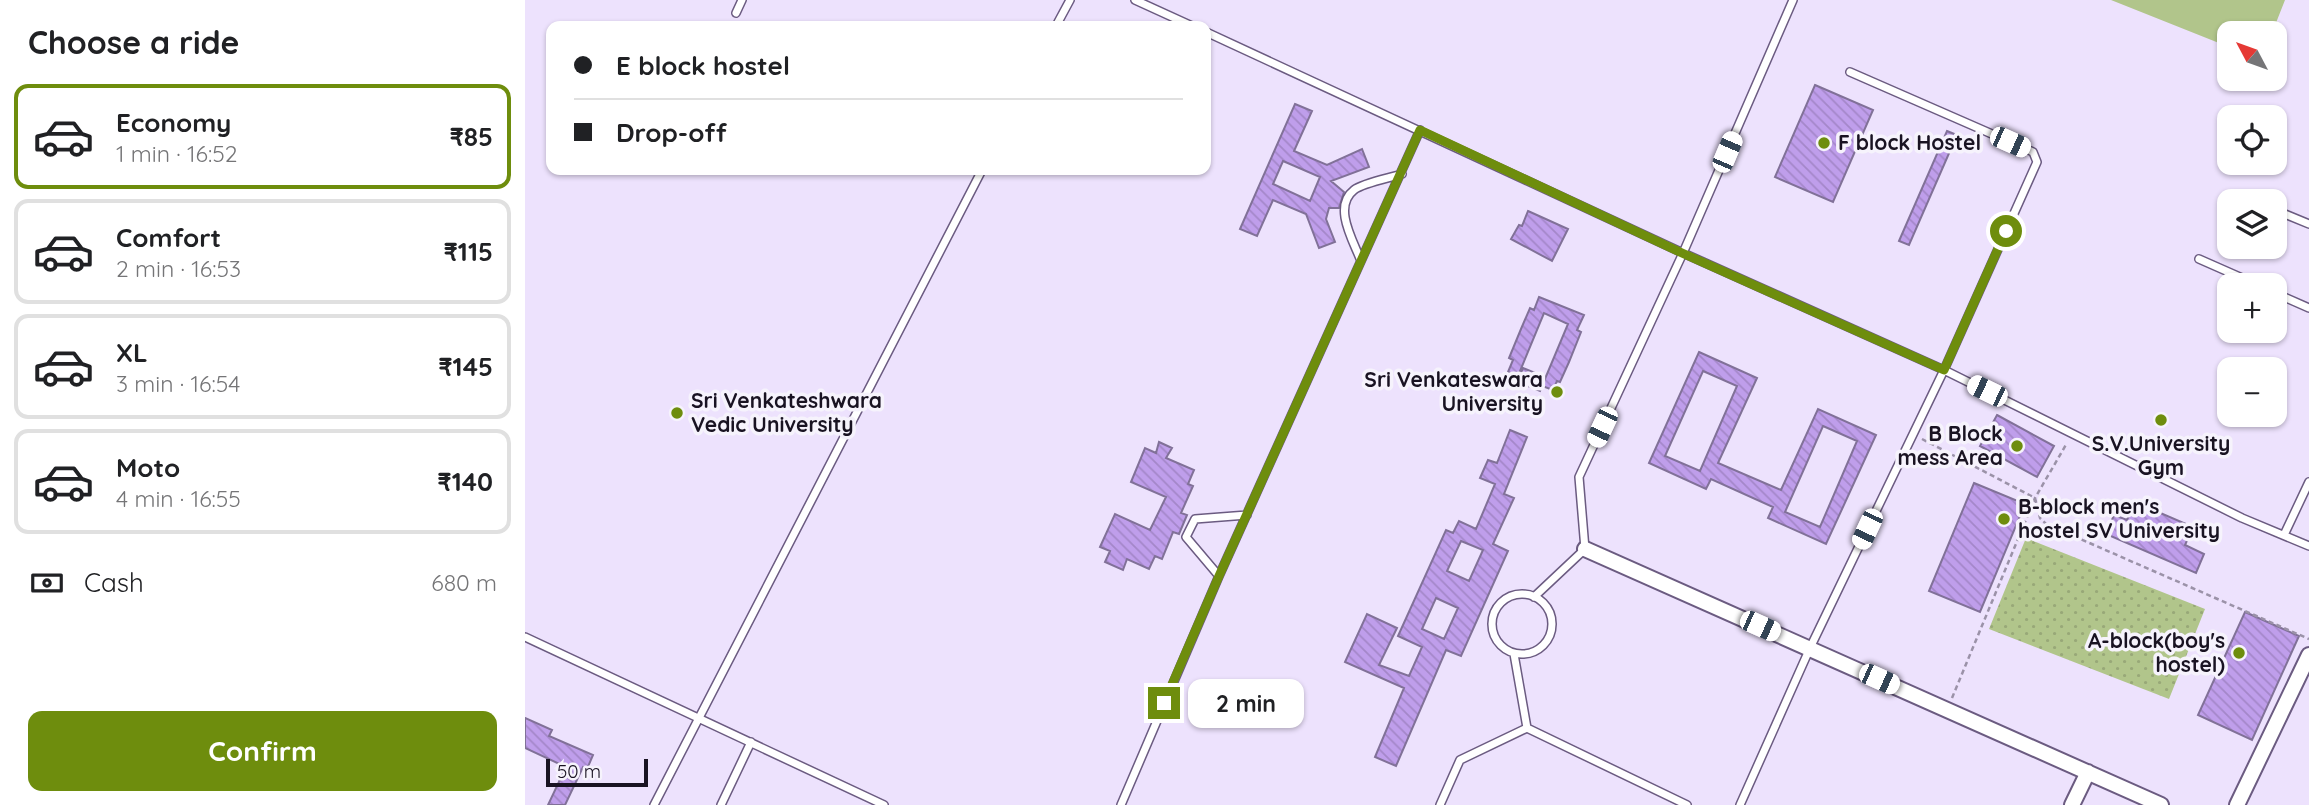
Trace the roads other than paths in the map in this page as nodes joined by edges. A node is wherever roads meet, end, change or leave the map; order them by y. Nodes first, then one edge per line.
1 (742, 0) edge
2 (1135, 0) edge
3 (1793, 0) edge
4 (1068, 1) edge
5 (736, 13) dead end
6 (1058, 21) edge
7 (1181, 21) edge
8 (1211, 35) edge
9 (1850, 72) dead end
10 (1420, 130) junction
11 (1402, 174) junction
12 (979, 175) edge
13 (2287, 215) edge
14 (2309, 224) edge
15 (1682, 253) junction
16 (2199, 259) dead end
17 (1361, 261) junction
18 (2231, 273) edge
19 (2287, 298) edge
20 (2309, 308) edge
21 (1944, 370) junction
22 (2309, 482) edge
23 (1247, 515) junction
24 (2284, 535) junction
25 (2309, 546) edge
26 (1585, 549) junction
27 (1219, 576) junction
28 (1534, 597) junction
29 (525, 637) edge
30 (1810, 648) junction
31 (1514, 654) junction
32 (2309, 655) edge
33 (700, 719) junction
34 (1527, 728) junction
35 (751, 742) junction
36 (2088, 772) junction
37 (654, 805) edge
38 (721, 805) edge
39 (884, 805) edge
40 (1121, 805) edge
41 (1440, 805) edge
42 (1687, 805) edge
43 (1741, 805) edge
44 (2073, 805) edge
45 (2161, 805) edge
46 (2237, 805) edge

1 - 5 lane
2 - 7 lane
3 - 15 lane
4 - 6 lane
8 - 10 lane
9 - 21 lane
10 - 11 lane
10 - 15 lane
11 - 17 lane
11 - 17 lane
12 - 33 lane
13 - 14 lane
15 - 21 lane
15 - 26 lane
16 - 18 lane
17 - 23 lane
19 - 20 lane
21 - 24 lane
21 - 30 lane
22 - 24 lane
23 - 27 lane
23 - 27 lane
24 - 25 lane
26 - 28 lane
26 - 30 street
27 - 40 lane
28 - 31 lane
28 - 31 lane
29 - 33 lane
30 - 36 street
30 - 43 lane
31 - 34 lane
32 - 46 street
33 - 35 lane
33 - 37 lane
34 - 41 lane
34 - 42 lane
35 - 38 lane
35 - 39 lane
36 - 44 street
36 - 45 street

